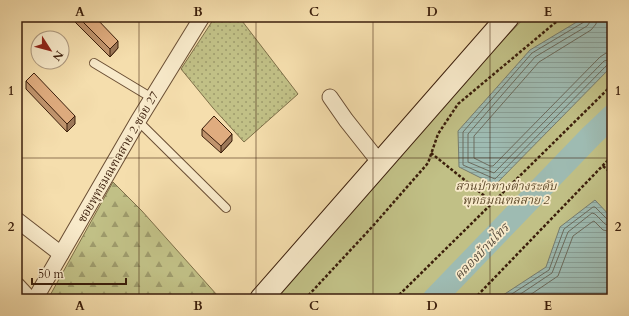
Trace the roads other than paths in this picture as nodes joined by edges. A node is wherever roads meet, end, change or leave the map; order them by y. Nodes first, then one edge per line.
1 (202, 17) edge
2 (508, 17) edge
3 (94, 63) dead end
4 (330, 97) dead end
5 (152, 98) junction
6 (138, 121) junction
7 (380, 163) junction
8 (226, 208) dead end
9 (17, 220) edge
10 (61, 254) junction
11 (17, 285) edge
12 (30, 299) edge
13 (35, 299) edge
14 (261, 299) edge

1 - 5 street, ซอยพุทธมณฑลสาย 2 ซอย 27
2 - 7 main road
3 - 5 lane
4 - 7 street
5 - 6 street, ซอยพุทธมณฑลสาย 2 ซอย 27
6 - 8 lane
6 - 10 street, ซอยพุทธมณฑลสาย 2 ซอย 27
7 - 14 main road
9 - 10 street
10 - 13 street, ซอยพุทธมณฑลสาย 2 ซอย 27
11 - 12 street

